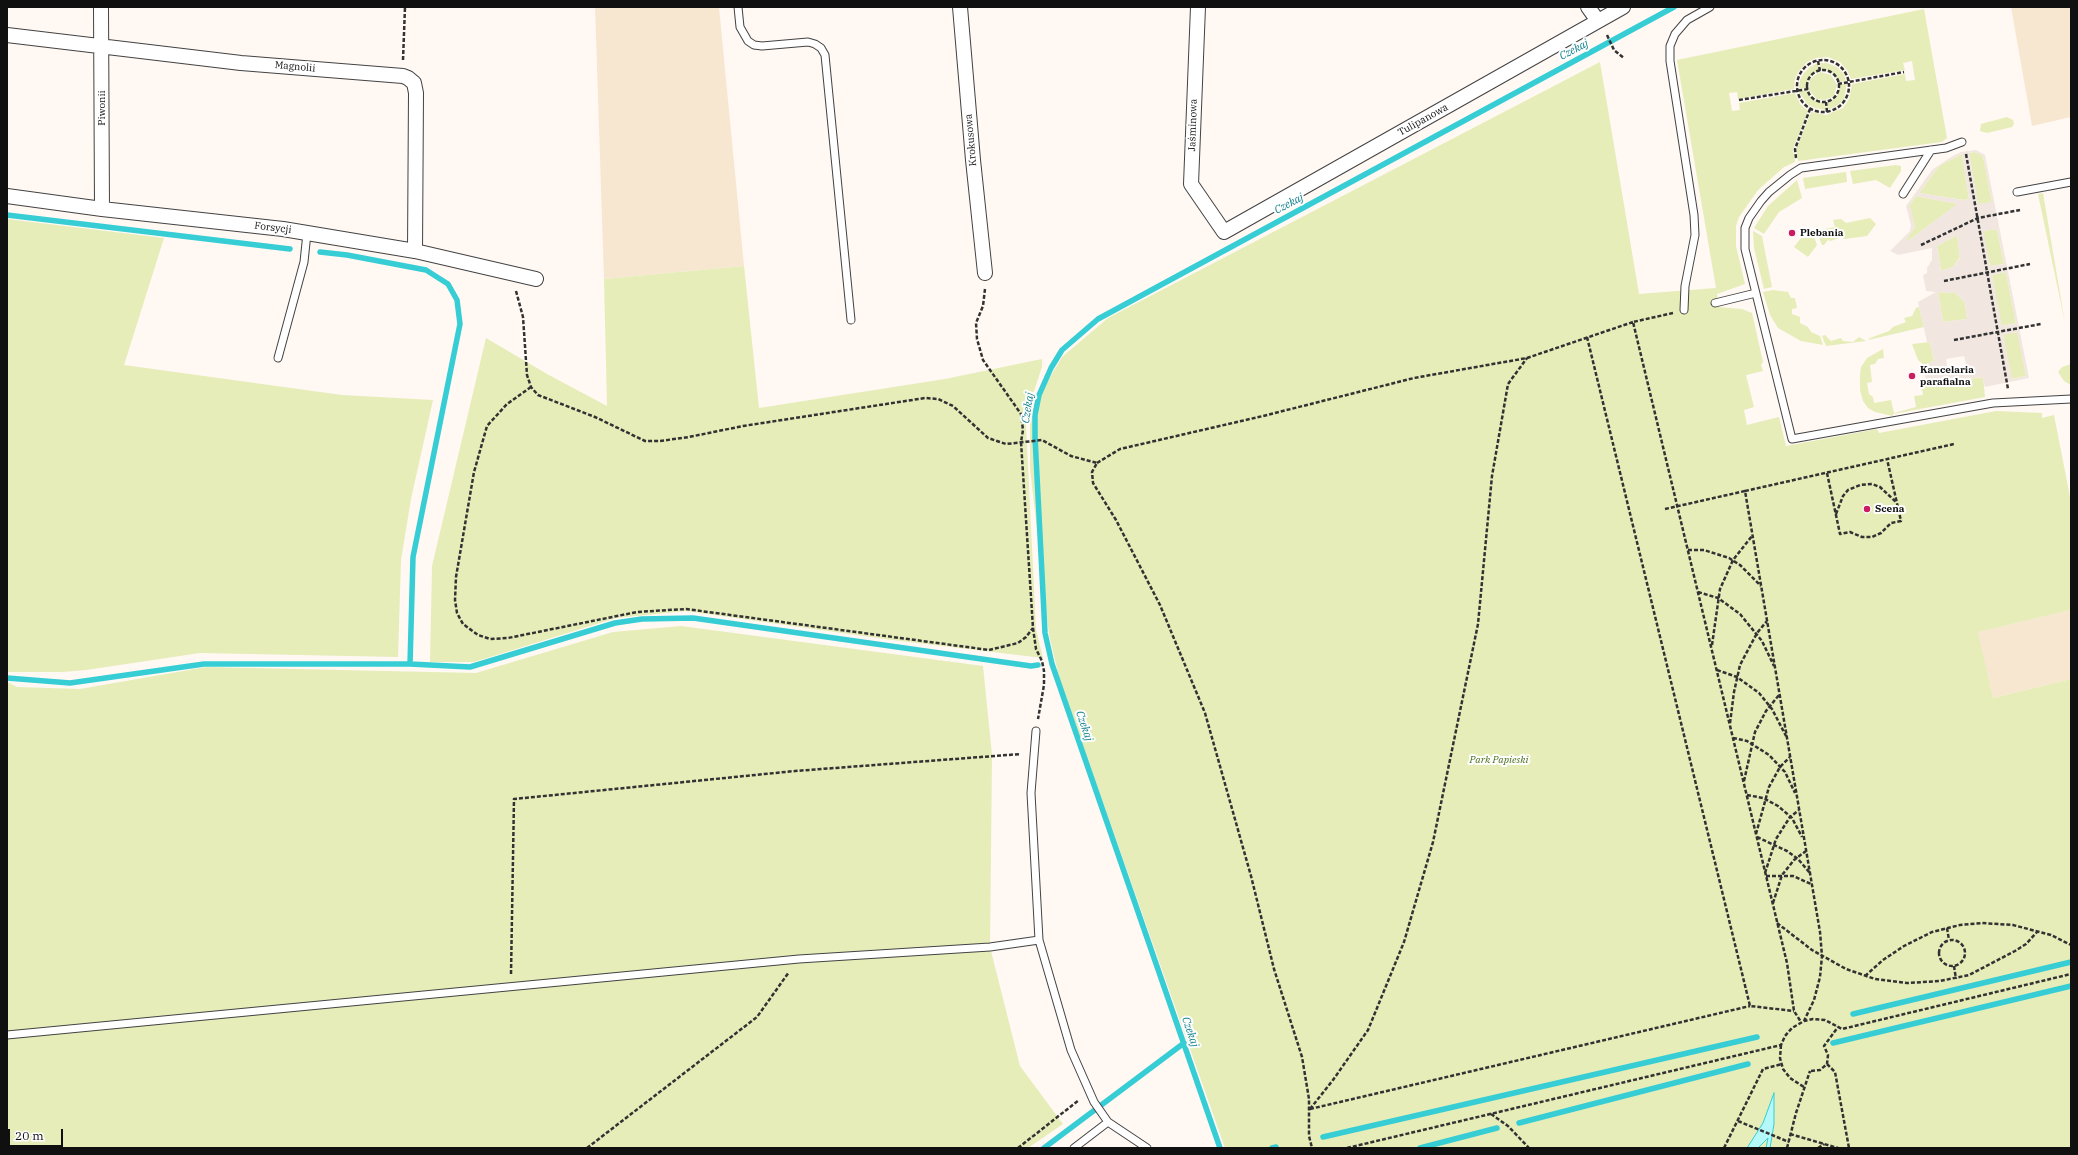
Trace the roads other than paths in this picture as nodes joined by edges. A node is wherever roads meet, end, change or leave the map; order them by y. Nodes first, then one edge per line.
1 (101, 7) edge
2 (738, 7) edge
3 (960, 7) edge
4 (1198, 7) edge
5 (1588, 7) edge
6 (1623, 7) edge
7 (1710, 7) edge
8 (1598, 21) junction
9 (7, 35) edge
10 (102, 47) junction
11 (1962, 142) road end
12 (1931, 150) junction
13 (2071, 182) edge
14 (2017, 192) dead end
15 (1903, 194) dead end
16 (7, 196) edge
17 (102, 209) junction
18 (1224, 232) joint
19 (307, 233) junction
20 (415, 251) junction
21 (985, 273) road end
22 (536, 279) dead end
23 (1756, 293) junction
24 (1715, 303) dead end
25 (1684, 310) road end
26 (851, 320) dead end
27 (278, 358) dead end
28 (2071, 399) edge
29 (1036, 731) road end
30 (1039, 940) junction
31 (7, 1035) edge
32 (1108, 1122) junction
33 (1074, 1148) edge
34 (1147, 1148) edge

1 - 10 street, Piwonii
2 - 26 lane
3 - 21 street, Krokusowa
4 - 18 street, Jaśminowa
5 - 8 street
6 - 8 street, Tulipanowa
7 - 25 lane
8 - 18 street, Tulipanowa
9 - 10 street, Magnolii
10 - 17 street, Piwonii
10 - 20 street, Magnolii
11 - 12 lane
12 - 15 lane
12 - 23 lane
13 - 14 lane
16 - 17 street, Forsycji
17 - 19 street, Forsycji
19 - 20 street, Forsycji
19 - 27 lane
20 - 22 street, Forsycji
23 - 24 lane
23 - 28 lane
29 - 30 lane
30 - 31 lane
30 - 32 lane
32 - 33 lane
32 - 34 lane

